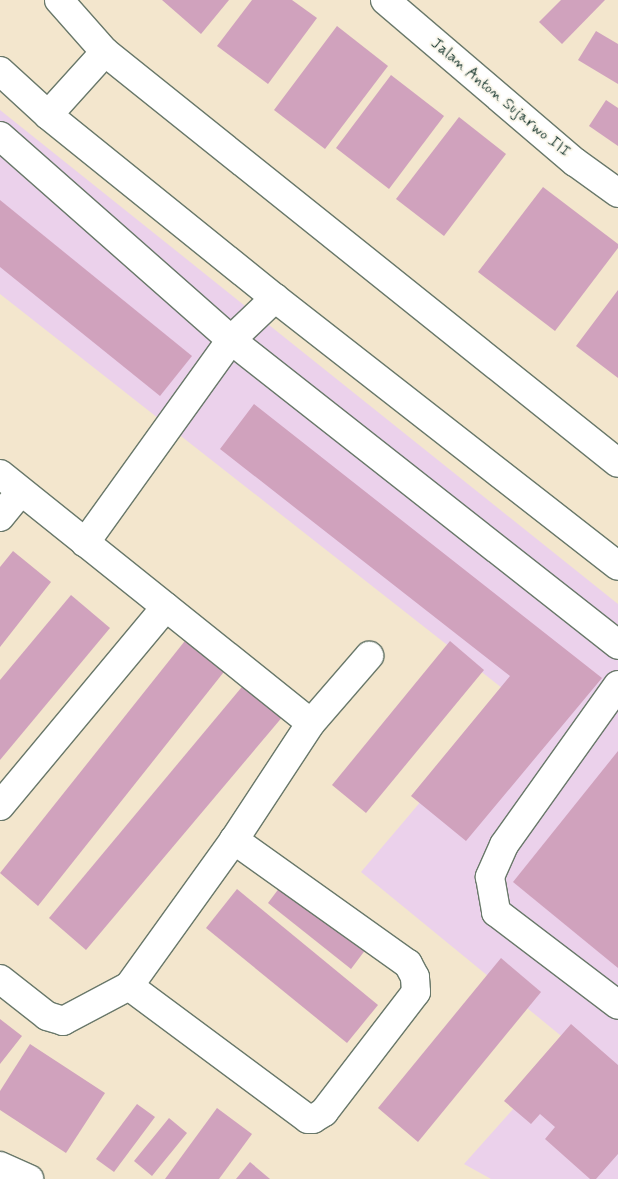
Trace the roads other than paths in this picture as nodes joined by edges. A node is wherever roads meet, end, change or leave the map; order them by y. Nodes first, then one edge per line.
1 (59, 0) edge
2 (385, 0) edge
3 (105, 52) junction
4 (0, 71) edge
5 (48, 115) junction
6 (0, 136) edge
7 (618, 193) edge
8 (275, 298) junction
9 (231, 340) junction
10 (618, 463) edge
11 (0, 474) edge
12 (21, 491) junction
13 (0, 517) edge
14 (85, 542) junction
15 (618, 566) edge
16 (166, 607) junction
17 (618, 645) edge
18 (369, 656) dead end
19 (618, 685) edge
20 (311, 723) junction
21 (0, 806) edge
22 (234, 840) junction
23 (0, 979) edge
24 (129, 986) junction
25 (618, 1005) edge
26 (0, 1166) edge
27 (29, 1179) edge

1 - 3 street
2 - 7 street, Jalan Anton Sujarwo III
3 - 5 street
3 - 10 street
4 - 5 street
5 - 8 street
6 - 9 street
8 - 9 street
8 - 15 street
9 - 14 street
9 - 17 street
11 - 12 street
12 - 13 street
12 - 14 street
14 - 16 street
16 - 20 street
16 - 21 street
18 - 20 street
19 - 25 street
20 - 22 street
22 - 24 street
22 - 24 street
23 - 24 street
26 - 27 street

